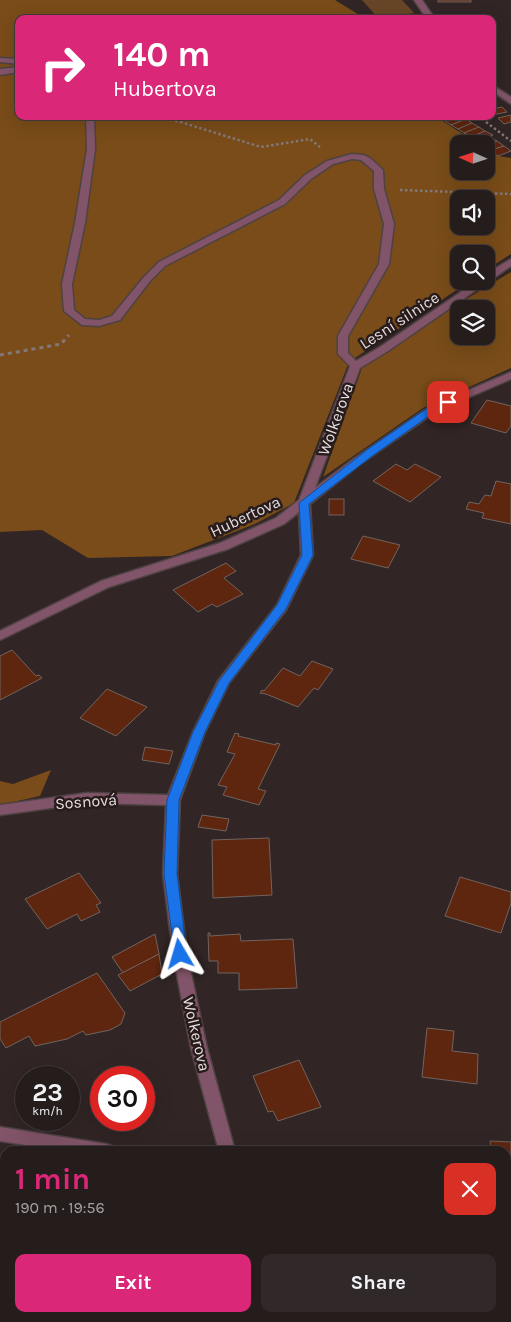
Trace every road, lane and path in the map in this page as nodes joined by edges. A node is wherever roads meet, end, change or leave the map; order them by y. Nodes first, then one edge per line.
1 (418, 0) edge
2 (428, 15) edge
3 (0, 60) edge
4 (15, 62) edge
5 (15, 69) edge
6 (0, 72) edge
7 (496, 90) edge
8 (511, 101) edge
9 (90, 120) edge
10 (174, 120) edge
11 (484, 120) edge
12 (511, 140) edge
13 (334, 158) junction
14 (379, 189) junction
15 (511, 194) edge
16 (511, 262) edge
17 (495, 273) edge
18 (470, 290) edge
19 (82, 322) junction
20 (0, 355) edge
21 (355, 366) junction
22 (511, 376) edge
23 (304, 503) junction
24 (0, 636) edge
25 (173, 800) junction
26 (0, 810) edge
27 (0, 1134) edge
28 (75, 1146) edge
29 (226, 1146) edge

1 - 2 street
3 - 4 street
5 - 6 street
7 - 8 street
9 - 19 street
10 - 13 path
11 - 12 path
13 - 14 street, Wolkerova
13 - 19 street
14 - 15 path
14 - 21 street, Wolkerova
16 - 17 street, Lesní silnice
18 - 21 street, Lesní silnice
19 - 20 path
21 - 23 street, Wolkerova
22 - 23 street, Hubertova
23 - 24 street, Hubertova
23 - 25 street, Wolkerova
25 - 26 street, Sosnová
25 - 29 street, Wolkerova
27 - 28 street

